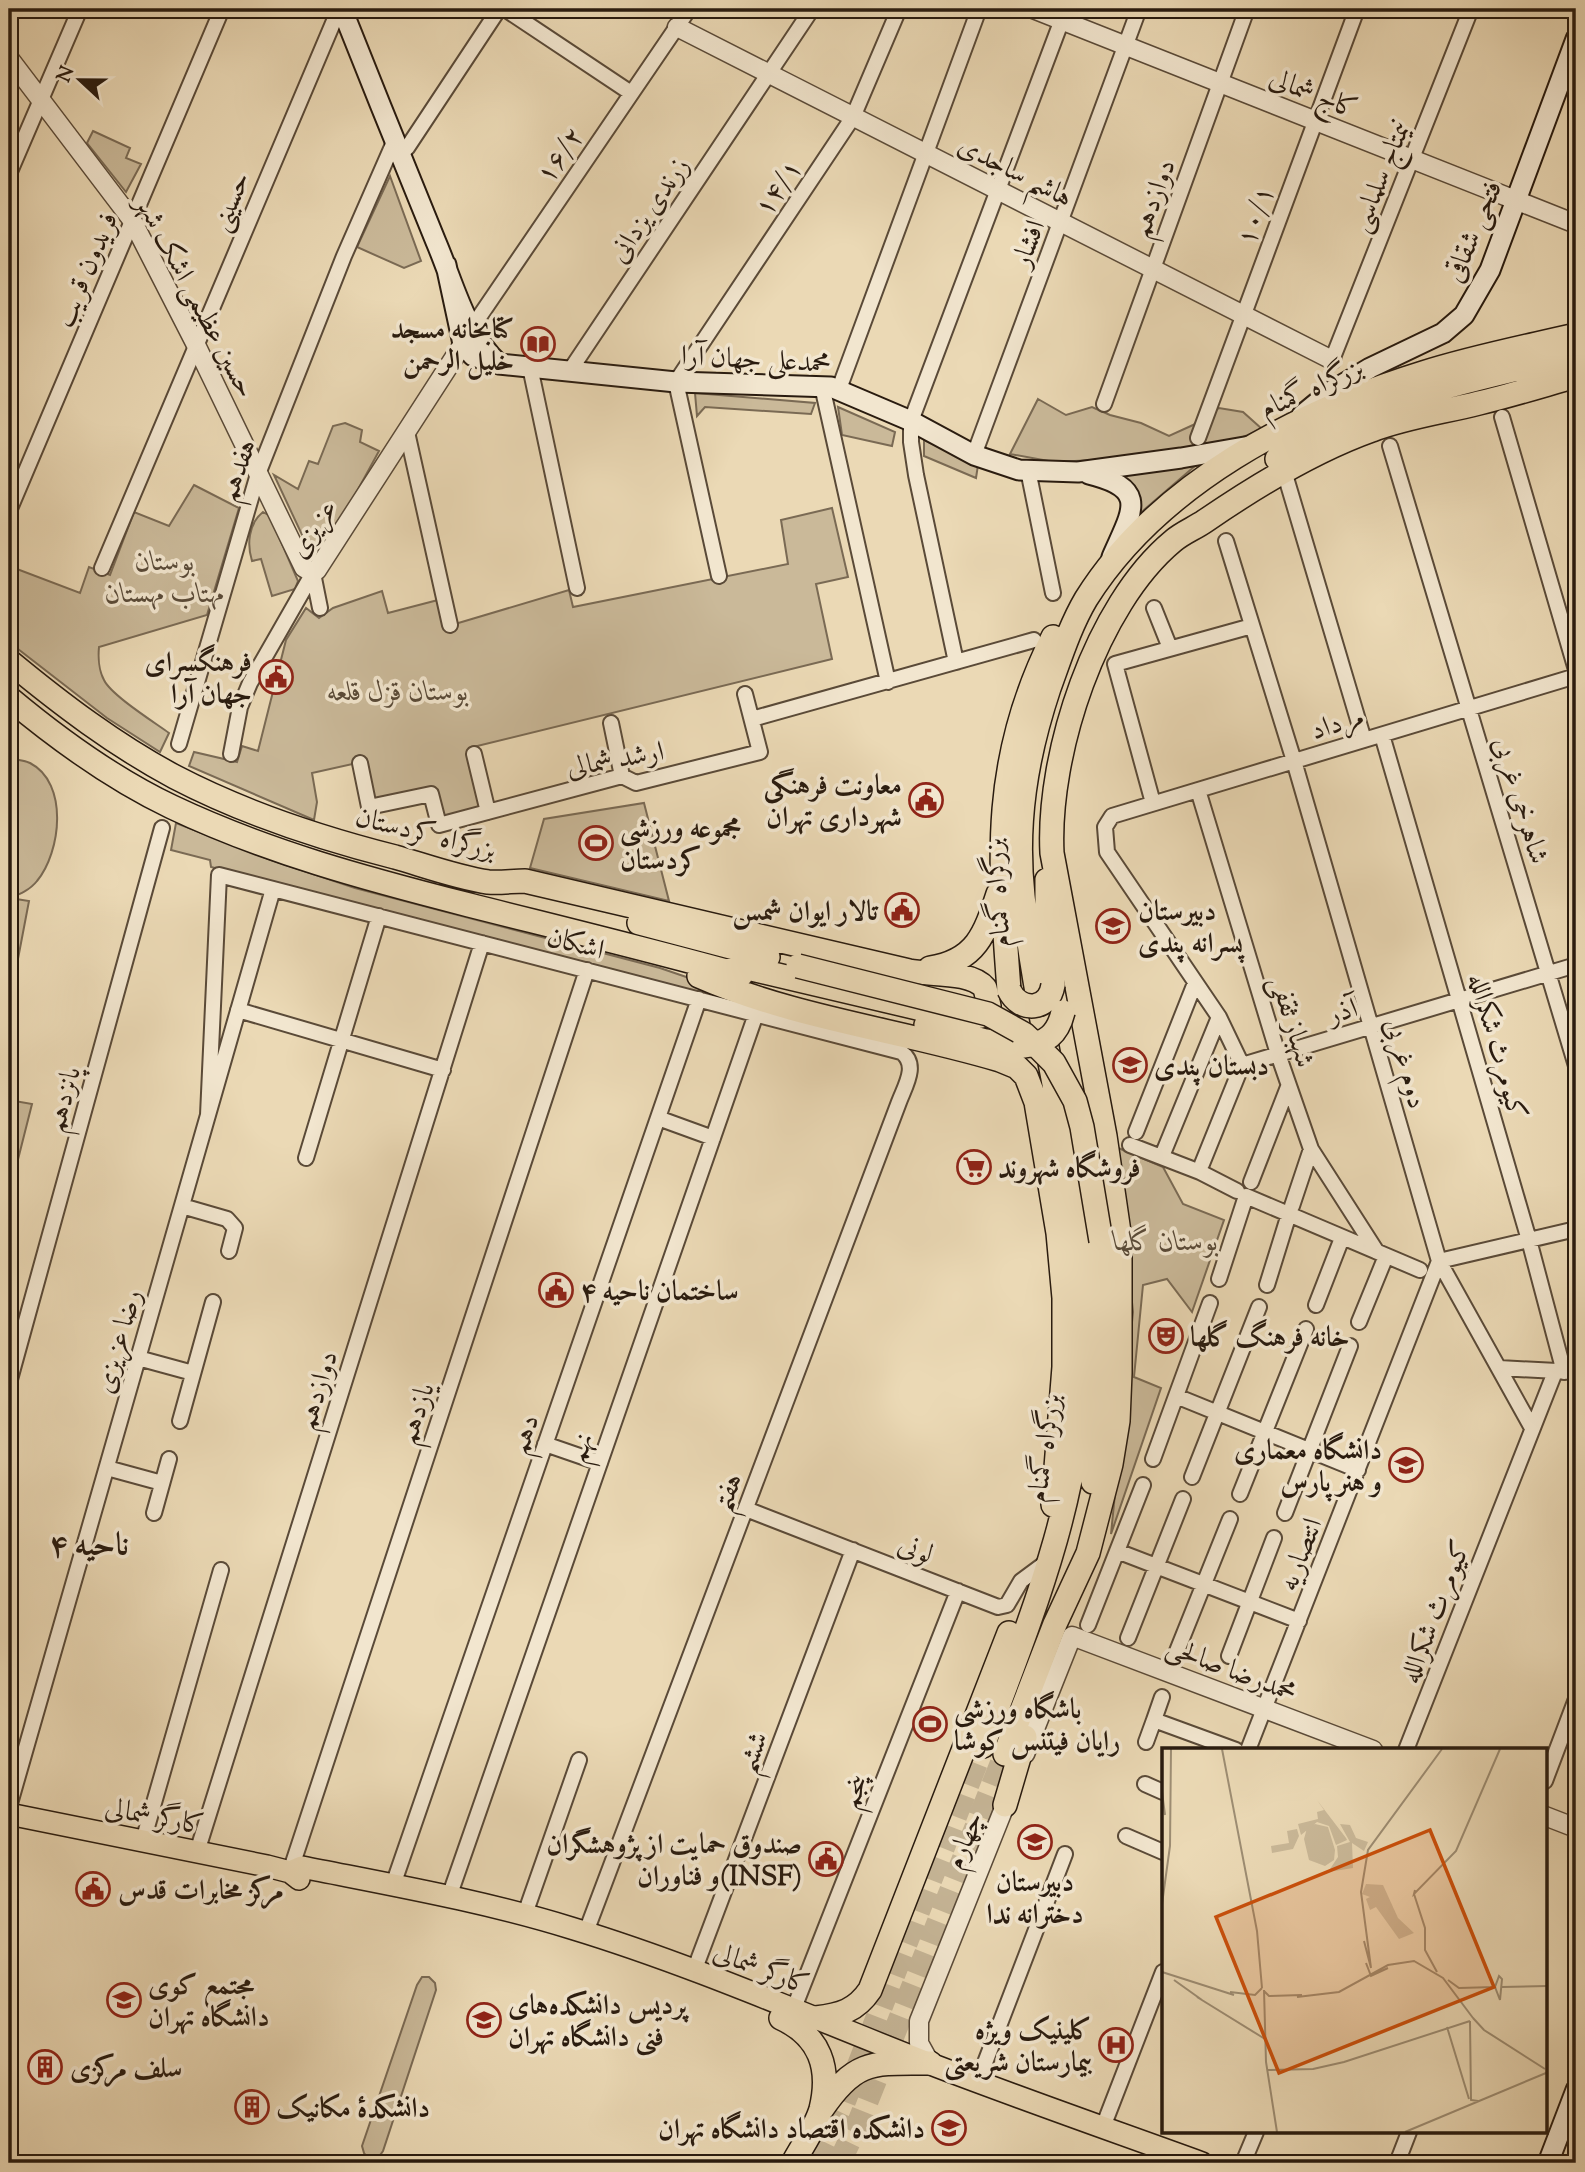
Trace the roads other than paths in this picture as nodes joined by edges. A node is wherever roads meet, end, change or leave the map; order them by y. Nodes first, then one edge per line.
1 (80, 9) edge
2 (222, 9) edge
3 (340, 9) edge
4 (499, 9) edge
5 (505, 9) edge
6 (689, 9) edge
7 (812, 9) edge
8 (899, 9) edge
9 (979, 9) edge
10 (1033, 9) edge
11 (1139, 9) edge
12 (1247, 9) edge
13 (1357, 9) edge
14 (1471, 9) edge
15 (1064, 14) edge
16 (677, 27) junction
17 (1576, 39) edge
18 (1126, 46) junction
19 (9, 58) edge
20 (768, 74) junction
21 (1220, 83) junction
22 (631, 93) junction
23 (41, 99) junction
24 (853, 117) junction
25 (1315, 121) junction
26 (401, 145) junction
27 (926, 154) junction
28 (1412, 159) junction
29 (9, 174) edge
30 (998, 191) junction
31 (1516, 200) junction
32 (132, 220) junction
33 (1061, 223) junction
34 (1576, 224) edge
35 (1153, 269) junction
36 (1243, 315) junction
37 (1576, 335) edge
38 (467, 336) junction
39 (196, 345) junction
40 (1576, 355) edge
41 (1332, 360) joint
42 (530, 367) junction
43 (569, 372) junction
44 (1576, 376) edge
45 (676, 382) junction
46 (831, 388) junction
47 (1104, 404) dead end
48 (1502, 417) dead end
49 (911, 421) junction
50 (407, 432) junction
51 (1279, 433) junction
52 (1198, 438) dead end
53 (1254, 445) junction
54 (1390, 446) dead end
55 (974, 455) junction
56 (1028, 470) junction
57 (1077, 472) junction
58 (258, 474) junction
59 (1287, 481) dead end
60 (9, 511) edge
61 (1174, 540) junction
62 (1226, 541) dead end
63 (102, 568) dead end
64 (313, 573) junction
65 (1105, 573) junction
66 (719, 576) dead end
67 (577, 588) dead end
68 (1053, 593) dead end
69 (1085, 601) junction
70 (320, 608) dead end
71 (1154, 608) dead end
72 (450, 625) dead end
73 (1252, 626) junction
74 (1034, 640) dead end
75 (1170, 648) junction
76 (9, 661) edge
77 (956, 662) junction
78 (1576, 670) edge
79 (1576, 676) edge
80 (888, 682) junction
81 (745, 694) dead end
82 (9, 698) edge
83 (1469, 708) junction
84 (752, 719) junction
85 (611, 723) dead end
86 (1382, 734) junction
87 (1364, 740) junction
88 (179, 744) dead end
89 (231, 754) dead end
90 (474, 754) dead end
91 (1294, 761) junction
92 (360, 763) dead end
93 (622, 776) junction
94 (1198, 790) junction
95 (1153, 803) junction
96 (488, 812) junction
97 (162, 828) dead end
98 (1052, 853) junction
99 (488, 882) junction
100 (1001, 884) junction
101 (273, 889) junction
102 (379, 916) junction
103 (482, 943) junction
104 (656, 953) junction
105 (1576, 965) edge
106 (587, 970) junction
107 (728, 971) junction
108 (909, 971) junction
109 (1548, 973) junction
110 (1195, 983) junction
111 (699, 999) junction
112 (1460, 1000) junction
113 (238, 1010) junction
114 (756, 1014) junction
115 (1219, 1017) junction
116 (1371, 1026) junction
117 (341, 1040) junction
118 (1278, 1054) junction
119 (1242, 1065) junction
120 (1576, 1066) edge
121 (911, 1069) joint
122 (443, 1070) junction
123 (1288, 1087) junction
124 (208, 1115) junction
125 (658, 1118) junction
126 (713, 1138) junction
127 (1311, 1149) junction
128 (1162, 1156) junction
129 (306, 1158) dead end
130 (1202, 1164) dead end
131 (1245, 1190) junction
132 (182, 1206) junction
133 (1291, 1210) junction
134 (1576, 1228) edge
135 (1342, 1238) junction
136 (1529, 1240) junction
137 (229, 1251) dead end
138 (1382, 1254) junction
139 (1439, 1261) junction
140 (1420, 1270) dead end
141 (1219, 1279) dead end
142 (1267, 1285) dead end
143 (213, 1302) dead end
144 (1210, 1303) dead end
145 (1316, 1304) dead end
146 (1259, 1307) dead end
147 (1359, 1322) dead end
148 (1306, 1328) dead end
149 (1350, 1346) dead end
150 (138, 1358) junction
151 (1499, 1368) junction
152 (1565, 1372) edge
153 (193, 1373) junction
154 (9, 1383) edge
155 (1176, 1396) junction
156 (1218, 1413) junction
157 (180, 1421) dead end
158 (1532, 1429) junction
159 (1265, 1432) junction
160 (545, 1444) junction
161 (1309, 1450) junction
162 (169, 1459) dead end
163 (1153, 1459) dead end
164 (600, 1463) junction
165 (107, 1468) junction
166 (1358, 1470) junction
167 (1192, 1476) dead end
168 (162, 1483) junction
169 (1143, 1485) dead end
170 (1240, 1494) dead end
171 (1183, 1499) dead end
172 (746, 1508) junction
173 (154, 1513) dead end
174 (1285, 1513) dead end
175 (1230, 1519) dead end
176 (1274, 1538) dead end
177 (853, 1550) junction
178 (1117, 1551) junction
179 (1050, 1566) junction
180 (1156, 1566) junction
181 (221, 1570) dead end
182 (1202, 1584) junction
183 (958, 1591) junction
184 (1250, 1602) junction
185 (1299, 1620) junction
186 (1088, 1625) dead end
187 (1064, 1630) junction
188 (1128, 1638) dead end
189 (1047, 1649) junction
190 (1175, 1656) dead end
191 (1229, 1656) dead end
192 (1162, 1697) dead end
193 (1576, 1699) edge
194 (1264, 1709) junction
195 (1154, 1720) junction
196 (1146, 1742) dead end
197 (983, 1746) tunnel mouth
198 (1231, 1748) edge
199 (1249, 1748) edge
200 (1368, 1748) edge
201 (1407, 1748) edge
202 (1005, 1754) tunnel mouth
203 (579, 1760) dead end
204 (1546, 1778) edge
205 (1145, 1784) dead end
206 (1162, 1792) edge
207 (1005, 1805) junction
208 (9, 1807) edge
209 (9, 1814) edge
210 (1546, 1816) edge
211 (1576, 1828) edge
212 (1126, 1836) dead end
213 (143, 1841) junction
214 (197, 1852) junction
215 (1162, 1852) edge
216 (1065, 1854) dead end
217 (290, 1872) junction
218 (411, 1894) junction
219 (449, 1897) junction
220 (525, 1914) junction
221 (586, 1933) junction
222 (694, 1971) junction
223 (1162, 1975) edge
224 (787, 2013) junction
225 (816, 2018) junction
226 (930, 2063) junction
227 (978, 2081) junction
228 (1576, 2090) edge
229 (820, 2111) junction
230 (1103, 2127) junction
231 (1255, 2134) edge
232 (1408, 2134) edge
233 (1164, 2155) edge
234 (793, 2163) edge
235 (1202, 2163) edge
236 (1243, 2163) edge
237 (1397, 2163) edge
238 (1548, 2163) edge

1 - 23 street
2 - 32 street, فریدون قریب
3 - 26 main road
3 - 39 street, حسینی
4 - 26 street, هفدهم
5 - 22 street
6 - 16 street, ۱۶/۲
7 - 20 street, زرندی یزدانی
8 - 24 street, ۱۴/۱
9 - 27 street
10 - 15 street, کاج شمالی
11 - 18 street, افشار
12 - 21 street, دوازدهم
13 - 25 street, ۱۰/۱
14 - 28 street, نیمتاج سلماسی
15 - 18 street, کاج شمالی
15 - 30 street
16 - 20 street, هاشم ساجدی
16 - 22 street, ۱۶/۲
17 - 31 main road, فتحی شقاقی
18 - 21 street, کاج شمالی
18 - 33 street, افشار
19 - 23 street, حسین عظیمی اشک شهر
20 - 24 street, هاشم ساجدی
20 - 43 street, زرندی یزدانی
21 - 25 street, کاج شمالی
21 - 35 street, دوازدهم
22 - 38 street, ۱۶/۲
23 - 29 street
23 - 32 street, حسین عظیمی اشک شهر
24 - 27 street, هاشم ساجدی
24 - 45 street, ۱۴/۱
25 - 28 street, کاج شمالی
25 - 36 street, ۱۰/۱
26 - 38 main road
26 - 58 street, هفدهم
27 - 30 street, هاشم ساجدی
27 - 46 street
28 - 31 street, کاج شمالی
28 - 41 street, نیمتاج سلماسی
30 - 33 street, هاشم ساجدی
30 - 49 street
31 - 34 street, کاج شمالی
31 - 51 main road, فتحی شقاقی
32 - 39 street, حسین عظیمی اشک شهر
32 - 60 street, فریدون قریب
33 - 35 street, هاشم ساجدی
33 - 55 street, افشار
35 - 36 street, هاشم ساجدی
35 - 47 street, دوازدهم
36 - 41 street, هاشم ساجدی
36 - 52 street, ۱۰/۱
37 - 51 highway, بزرگراه گمنام
38 - 42 main road, محمدعلی جهان آرا
38 - 50 street, عزیزی
39 - 58 street, حسین عظیمی اشک شهر
39 - 63 street, حسینی
40 - 61 highway
42 - 43 main road, محمدعلی جهان آرا
42 - 67 street
43 - 45 main road, محمدعلی جهان آرا
44 - 61 highway, بزرگراه گمنام
45 - 46 main road, محمدعلی جهان آرا
45 - 66 street
46 - 49 main road, محمدعلی جهان آرا
46 - 80 street
48 - 78 street
49 - 55 main road, محمدعلی جهان آرا
49 - 77 street
50 - 64 street, عزیزی
50 - 72 street
51 - 53 highway, بزرگراه گمنام
53 - 57 main road
53 - 65 highway, بزرگراه گمنام
54 - 83 street, شاهرخی غربی
55 - 56 main road, محمدعلی جهان آرا
56 - 57 main road, محمدعلی جهان آرا
56 - 68 street
57 - 65 main road
58 - 64 street, حسین عظیمی اشک شهر
58 - 88 street, هفدهم
59 - 87 street
61 - 98 highway, بزرگراه گمنام
62 - 73 street, دوم غربی
64 - 70 street
64 - 89 street, عزیزی
65 - 69 highway, بزرگراه گمنام
69 - 100 highway
69 - 179 highway, بزرگراه گمنام
71 - 75 street
73 - 75 street
73 - 91 street, دوم غربی
74 - 77 street
75 - 95 street
76 - 99 highway, بزرگراه کردستان
77 - 80 street
79 - 83 street, مرداد
80 - 84 street
81 - 84 street
82 - 104 highway
83 - 86 street, مرداد
83 - 109 street, شاهرخی غربی
84 - 93 street, ارشد شمالی
85 - 93 street
86 - 87 street, مرداد
86 - 112 street, کیومرث شکرالله
87 - 91 street, مرداد
90 - 96 street
91 - 94 street, مرداد
91 - 116 street, دوم غربی
92 - 96 street, ارشد شمالی
93 - 96 street, ارشد شمالی
94 - 95 street, مرداد
94 - 118 street, شهباز ثقفی
95 - 110 street, مرداد
97 - 154 street, پانزدهم
98 - 100 highway, bridge
98 - 107 highway, bridge
98 - 187 highway, بزرگراه گمنام
99 - 108 highway, بزرگراه کردستان
99 - 187 highway, bridge
100 - 108 highway
101 - 102 street, اشکان
101 - 113 street, رضا عزیزی
101 - 124 street, اشکان
102 - 103 street, اشکان
102 - 117 street
103 - 106 street, اشکان
103 - 122 street, دوازدهم
104 - 107 highway
104 - 179 highway
105 - 109 street, آذر
106 - 111 street, اشکان
106 - 217 street, یازدهم
107 - 108 highway, بزرگراه کردستان
109 - 112 street, آذر
109 - 120 street, شاهرخی غربی
110 - 115 street
110 - 128 street
111 - 114 street, اشکان
111 - 125 street, دهم
112 - 116 street, آذر
112 - 136 street, کیومرث شکرالله
113 - 117 street
113 - 124 street, رضا عزیزی
114 - 121 street, اشکان
114 - 126 street, نهم
115 - 119 street
115 - 128 street
116 - 118 street, آذر
116 - 139 street, دوم غربی
117 - 122 street
117 - 129 street
118 - 119 street, آذر
118 - 123 street, شهباز ثقفی
119 - 130 street
121 - 172 street, هفتم
122 - 214 street, دوازدهم
123 - 127 street, شهباز ثقفی
123 - 131 street
124 - 132 street, رضا عزیزی
125 - 126 street
125 - 160 street, دهم
126 - 164 street, نهم
127 - 133 street
127 - 138 street, شهباز ثقفی
128 - 131 street
131 - 133 street
131 - 141 street
132 - 137 street
132 - 150 street, رضا عزیزی
133 - 135 street
133 - 142 street
134 - 136 street
135 - 138 street
135 - 145 street
136 - 139 street
136 - 152 street, کیومرث شکرالله
138 - 140 street
138 - 147 street
139 - 151 street, دوم غربی
139 - 166 street, انتصاریه
143 - 153 street
144 - 155 street
146 - 156 street
148 - 159 street
149 - 161 street
150 - 153 street
150 - 165 street, رضا عزیزی
151 - 152 street
151 - 158 street, دوم غربی
152 - 158 street, کیومرث شکرالله
153 - 157 street
155 - 156 street
155 - 163 street
156 - 159 street
156 - 167 street
158 - 201 street, کیومرث شکرالله
159 - 161 street
159 - 170 street
160 - 164 street
160 - 218 street, دهم
161 - 166 street
161 - 174 street
162 - 168 street
164 - 219 street, نهم
165 - 168 street
165 - 208 street, رضا عزیزی
166 - 185 street, انتصاریه
168 - 173 street
169 - 178 street
171 - 180 street
172 - 177 street, لونی
172 - 221 street, هفتم
175 - 182 street
176 - 184 street
177 - 183 street, لونی
177 - 222 street, ششم
178 - 180 street
178 - 186 street
179 - 183 street, لونی
179 - 197 highway, بزرگراه گمنام
179 - 225 highway
180 - 182 street
180 - 188 street
181 - 213 street
182 - 184 street
182 - 190 street
183 - 224 street, پنجم
184 - 185 street
184 - 191 street
185 - 194 street, انتصاریه
187 - 189 highway, بزرگراه گمنام
187 - 194 street, محمدرضا صالحی
187 - 207 street, چهارم
189 - 202 highway, بزرگراه گمنام
189 - 207 highway
192 - 195 street
193 - 204 street
194 - 199 street, انتصاریه
194 - 200 street, محمدرضا صالحی
195 - 196 street
195 - 198 street
203 - 220 street
205 - 206 street
207 - 226 street, چهارم
209 - 213 main road, کارگر شمالی
210 - 211 street
212 - 215 street
213 - 214 main road, کارگر شمالی
214 - 217 main road, کارگر شمالی
216 - 227 street
217 - 218 main road, کارگر شمالی
218 - 219 main road, کارگر شمالی
218 - 224 main road, کارگر شمالی
219 - 220 main road, کارگر شمالی
220 - 221 main road, کارگر شمالی
221 - 222 main road, کارگر شمالی
222 - 224 main road, کارگر شمالی
223 - 230 street
224 - 225 main road, کارگر شمالی
224 - 229 highway
225 - 226 main road, کارگر شمالی
226 - 227 main road, کارگر شمالی
226 - 229 highway
227 - 230 main road, کارگر شمالی
228 - 238 main road
229 - 234 highway
230 - 233 main road, کارگر شمالی
231 - 236 street
232 - 237 street
233 - 235 main road, کارگر شمالی

